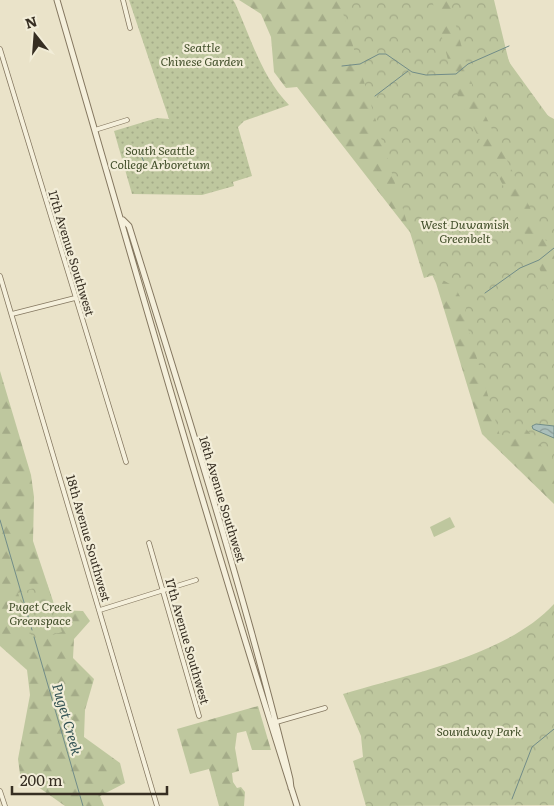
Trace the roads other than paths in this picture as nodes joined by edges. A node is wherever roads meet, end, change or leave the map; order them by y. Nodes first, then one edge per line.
1 (57, 0) edge
2 (123, 0) edge
3 (130, 28) dead end
4 (0, 49) edge
5 (126, 120) dead end
6 (95, 130) junction
7 (122, 219) junction
8 (0, 276) edge
9 (75, 298) junction
10 (12, 314) junction
11 (126, 462) dead end
12 (149, 543) dead end
13 (196, 580) dead end
14 (163, 590) junction
15 (100, 610) junction
16 (325, 708) dead end
17 (199, 716) dead end
18 (274, 723) junction
19 (0, 791) edge
20 (5, 806) edge
21 (157, 806) edge
22 (296, 806) edge

1 - 6 street, 16th Avenue Southwest
2 - 3 street
4 - 9 street, 17th Avenue Southwest
5 - 6 street
6 - 7 street, 16th Avenue Southwest
7 - 18 street, 16th Avenue Southwest
7 - 18 street, 16th Avenue Southwest
8 - 10 street, 18th Avenue Southwest
9 - 10 street
9 - 11 street, 17th Avenue Southwest
10 - 15 street, 18th Avenue Southwest
12 - 14 street, 17th Avenue Southwest
13 - 14 street
14 - 15 street
14 - 17 street, 17th Avenue Southwest
15 - 21 street, 18th Avenue Southwest
16 - 18 street
18 - 22 street, 16th Avenue Southwest
19 - 20 street

